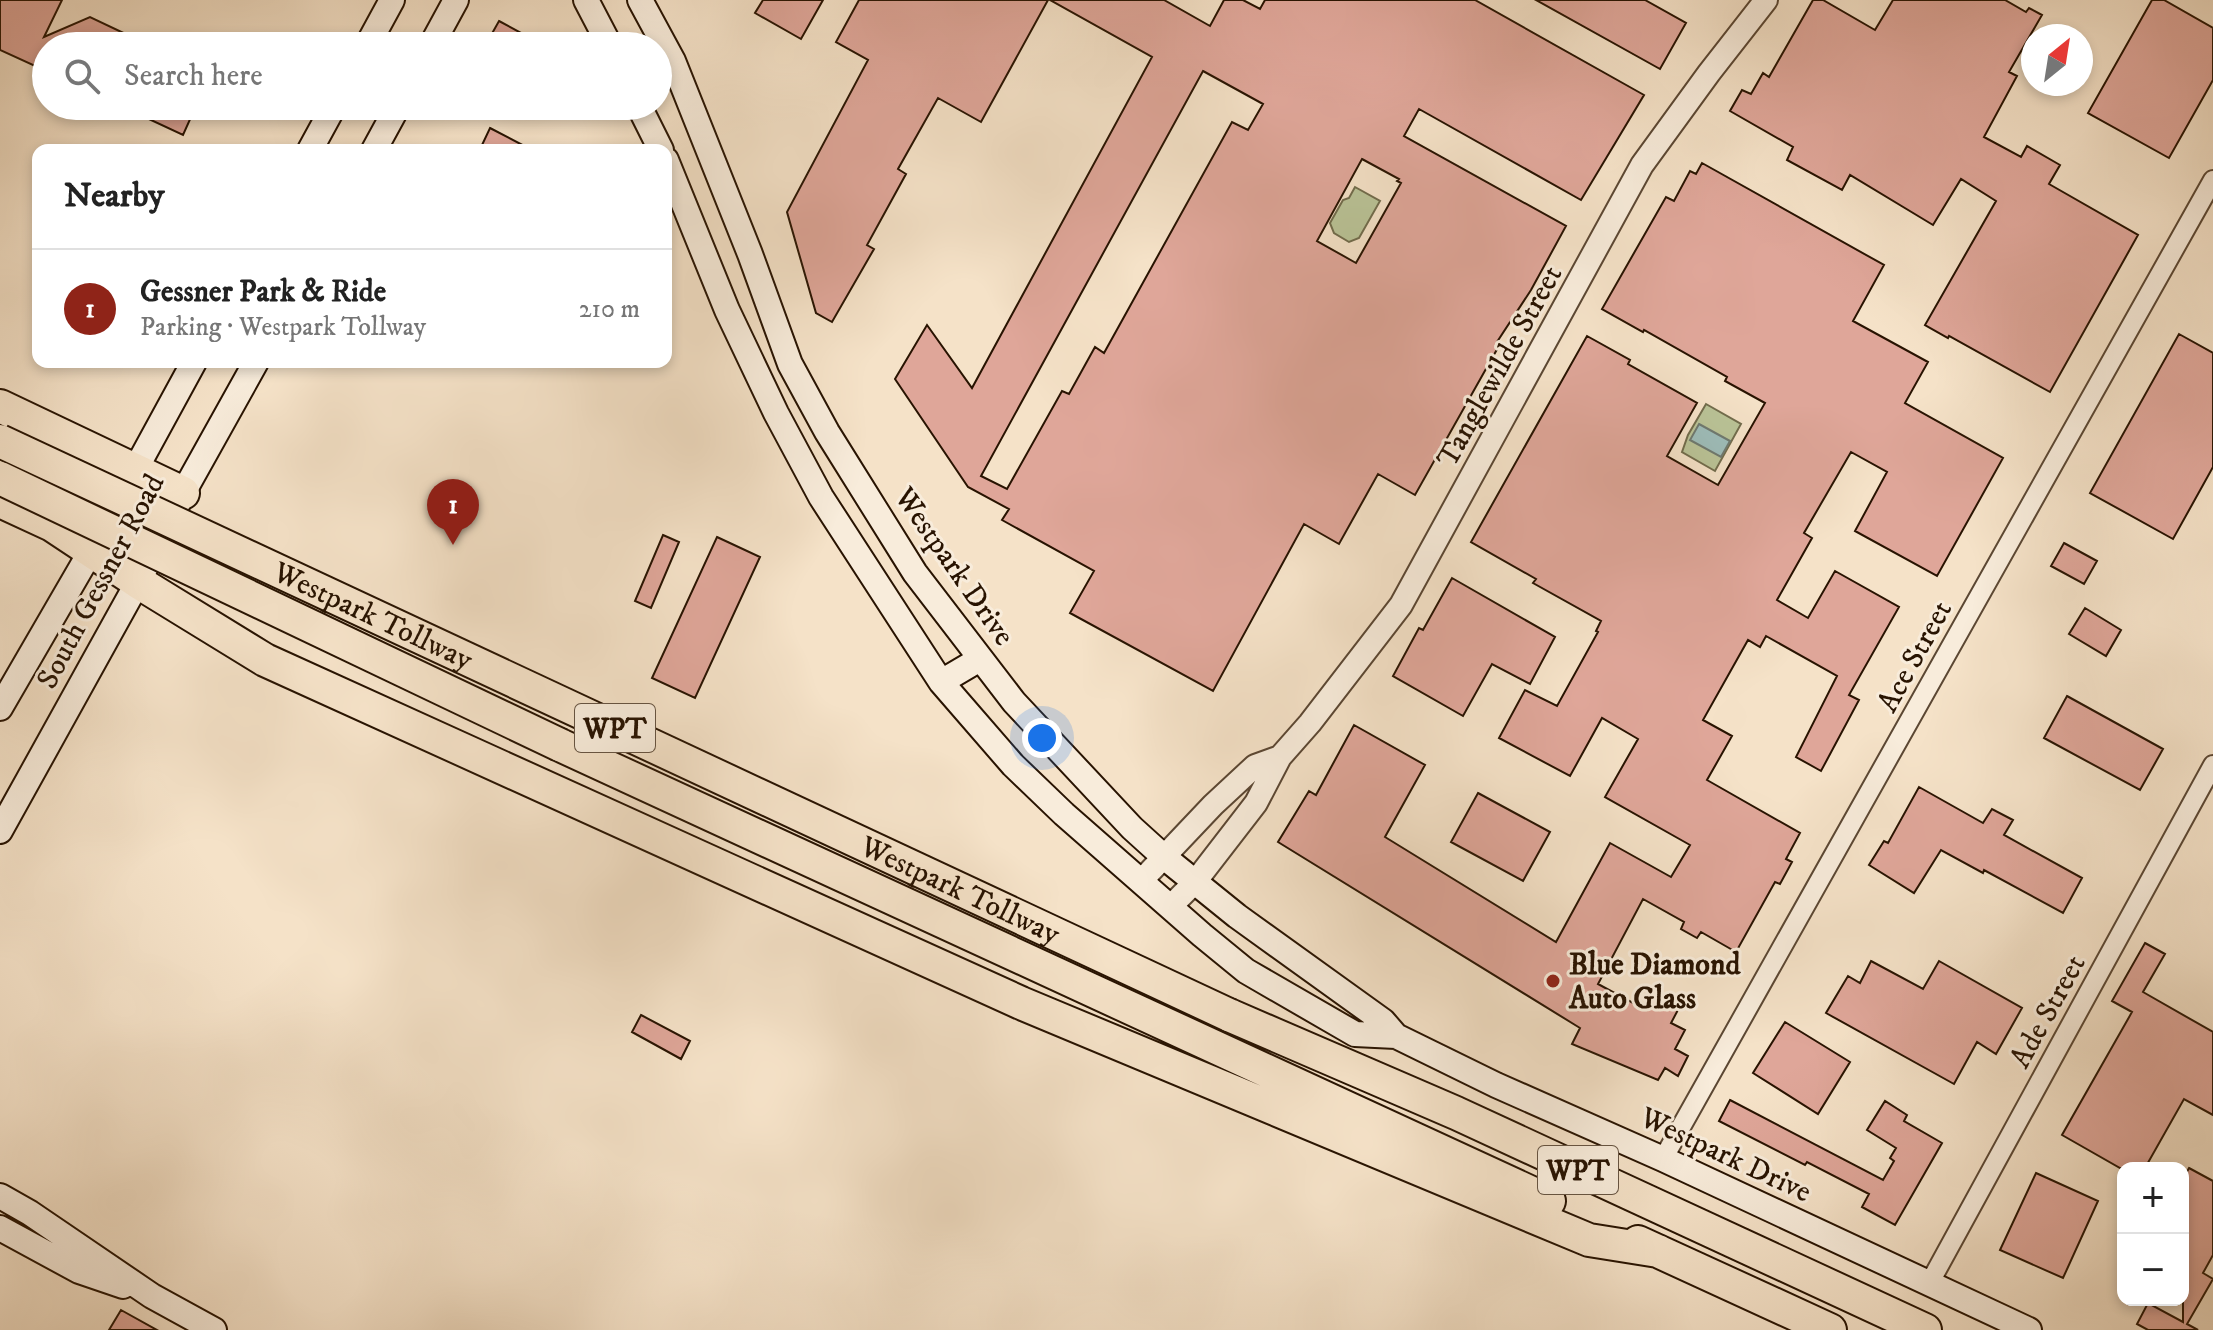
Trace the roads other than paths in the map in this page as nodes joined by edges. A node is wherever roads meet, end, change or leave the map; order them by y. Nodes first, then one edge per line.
1 (392, 0) edge
2 (456, 0) edge
3 (586, 0) edge
4 (640, 0) edge
5 (1766, 0) edge
6 (375, 32) edge
7 (439, 32) edge
8 (603, 32) edge
9 (657, 32) edge
10 (672, 59) edge
11 (326, 120) edge
12 (390, 120) edge
13 (646, 120) edge
14 (313, 144) edge
15 (377, 144) edge
16 (658, 144) edge
17 (672, 175) edge
18 (2213, 180) edge
19 (191, 368) edge
20 (253, 368) edge
21 (809, 398) junction
22 (0, 406) edge
23 (776, 413) junction
24 (0, 441) edge
25 (135, 470) junction
26 (0, 478) edge
27 (183, 493) junction
28 (0, 501) edge
29 (91, 551) junction
30 (138, 582) junction
31 (980, 659) junction
32 (941, 682) junction
33 (0, 708) edge
34 (1280, 757) junction
35 (2213, 765) edge
36 (0, 831) edge
37 (1164, 857) junction
38 (1141, 881) junction
39 (1195, 882) junction
40 (1170, 907) junction
41 (1396, 1036) junction
42 (1663, 1159) junction
43 (0, 1196) edge
44 (0, 1228) edge
45 (56, 1245) junction
46 (1658, 1251) junction
47 (1929, 1284) junction
48 (214, 1330) edge
49 (1830, 1330) edge
50 (1925, 1330) edge
51 (2029, 1330) edge

1 - 6 main road
2 - 7 main road
3 - 8 main road
4 - 9 main road, Westpark Drive
5 - 34 street, Tanglewilde Street
10 - 21 main road, Westpark Drive
11 - 14 main road
12 - 15 main road
13 - 16 main road
17 - 23 main road, Westpark Drive
18 - 42 street, Ace Street
19 - 25 main road, South Gessner Road
20 - 27 main road, South Gessner Road
21 - 23 main road
21 - 31 main road, Westpark Drive
22 - 25 highway
23 - 32 main road, Westpark Drive
24 - 50 highway, Westpark Tollway / WPT, bridge
25 - 27 highway
25 - 29 main road, South Gessner Road
26 - 46 highway, Westpark Tollway / WPT, bridge
27 - 30 main road, South Gessner Road
28 - 29 highway
29 - 30 highway
29 - 33 main road, South Gessner Road
30 - 36 main road, South Gessner Road
30 - 46 highway
31 - 32 main road
31 - 37 main road, Westpark Drive
32 - 38 main road, Westpark Drive
34 - 37 street, Tanglewilde Street
34 - 39 street, Tanglewilde Street
35 - 47 street, Ade Street
37 - 38 street, Tanglewilde Street
37 - 39 main road, Westpark Drive
38 - 40 main road, Westpark Drive
39 - 40 street, Tanglewilde Street
39 - 41 main road, Westpark Drive
40 - 41 main road, Westpark Drive
41 - 42 main road, Westpark Drive
42 - 47 main road, Westpark Drive
43 - 45 main road
44 - 45 main road
45 - 48 main road
46 - 49 highway, Westpark Tollway / WPT
47 - 51 main road, Westpark Drive

